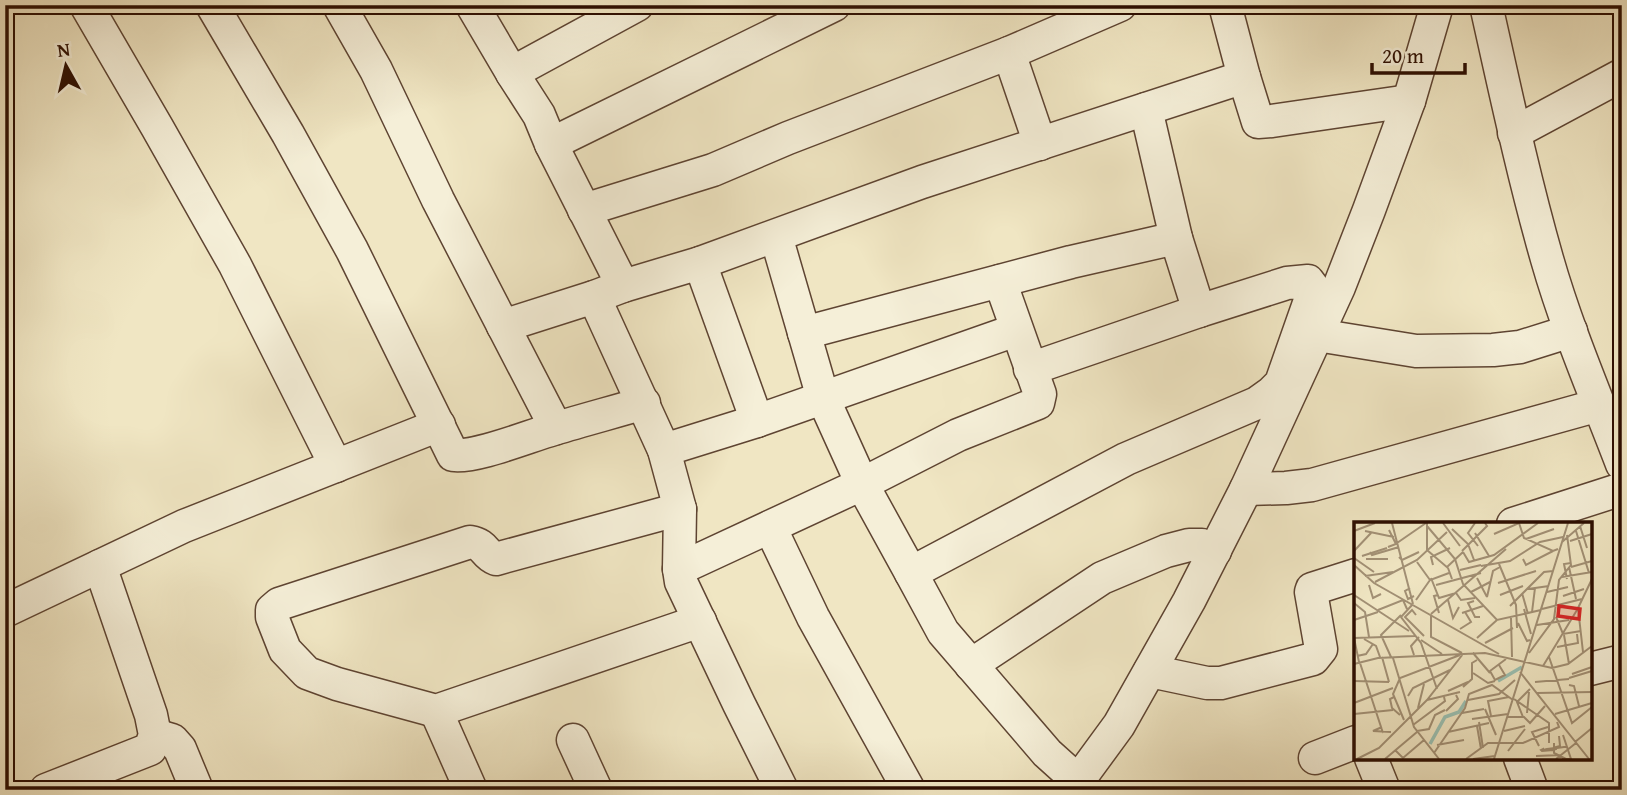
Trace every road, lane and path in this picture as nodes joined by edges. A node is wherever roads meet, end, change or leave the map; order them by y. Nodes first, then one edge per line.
1 (86, 5) edge
2 (212, 5) edge
3 (339, 5) edge
4 (472, 5) edge
5 (637, 5) edge
6 (834, 5) edge
7 (1120, 5) edge
8 (1225, 5) edge
9 (1437, 5) edge
10 (1486, 5) edge
11 (1009, 53) junction
12 (512, 74) junction
13 (1622, 75) edge
14 (1244, 78) junction
15 (1409, 101) junction
16 (1146, 109) junction
17 (1514, 132) junction
18 (551, 144) junction
19 (1041, 144) junction
20 (584, 210) junction
21 (776, 236) junction
22 (1176, 238) junction
23 (700, 263) junction
24 (1000, 281) junction
25 (608, 291) junction
26 (1199, 311) junction
27 (503, 326) junction
28 (1016, 330) junction
29 (1570, 331) junction
30 (804, 333) junction
31 (1317, 335) junction
32 (1030, 369) junction
33 (823, 398) junction
34 (644, 403) junction
35 (1599, 405) junction
36 (757, 421) junction
37 (439, 425) junction
38 (556, 428) junction
39 (664, 450) junction
40 (1622, 464) edge
41 (336, 466) junction
42 (862, 484) junction
43 (1246, 489) junction
44 (1622, 489) edge
45 (680, 509) junction
46 (1519, 522) edge
47 (770, 527) junction
48 (1215, 551) junction
49 (100, 566) junction
50 (679, 569) junction
51 (911, 573) junction
52 (1354, 576) edge
53 (5, 611) edge
54 (700, 621) junction
55 (1622, 661) edge
56 (971, 665) junction
57 (1592, 668) edge
58 (1150, 671) junction
59 (436, 711) junction
60 (155, 735) junction
61 (573, 740) dead end
62 (1354, 743) edge
63 (1315, 758) dead end
64 (1372, 760) edge
65 (1521, 760) edge
66 (87, 782) edge
67 (1076, 786) edge
68 (46, 790) edge
69 (197, 790) edge
70 (471, 790) edge
71 (596, 790) edge
72 (782, 790) edge
73 (909, 790) edge
74 (1384, 790) edge
75 (1532, 790) edge

1 - 41 street
2 - 37 street
3 - 27 street
4 - 12 street
5 - 12 street
6 - 18 street
7 - 11 street
8 - 14 street
9 - 15 street
10 - 17 street
11 - 19 street
11 - 20 street
12 - 18 street
13 - 17 street
14 - 15 street
14 - 16 street
15 - 31 street
16 - 19 street
16 - 22 street
17 - 29 street
18 - 20 street
19 - 21 street
20 - 25 street
21 - 23 street
21 - 30 street
22 - 24 street
22 - 26 street
23 - 25 street
23 - 36 street
24 - 28 street
24 - 30 street
25 - 27 street
25 - 34 street
26 - 32 street
26 - 51 street
27 - 38 street
28 - 32 street
28 - 33 street
29 - 31 street
29 - 35 street
30 - 33 street
31 - 43 street
32 - 42 street
33 - 36 street
33 - 42 street
34 - 38 street
34 - 39 street
35 - 40 street
35 - 43 street
36 - 39 street
37 - 38 street
37 - 41 street
39 - 45 street
41 - 49 street
42 - 47 street
42 - 51 street
43 - 48 street
44 - 46 street
45 - 50 street
45 - 59 street
47 - 50 street
47 - 73 street
48 - 56 street
48 - 58 street
49 - 53 street
49 - 60 street
50 - 54 street
51 - 56 street
52 - 58 street
54 - 59 street
54 - 72 street
55 - 57 street
56 - 67 street
58 - 67 street
59 - 70 street
60 - 66 street
60 - 69 street
61 - 71 street
62 - 63 street
64 - 74 street
65 - 75 street
66 - 68 street

